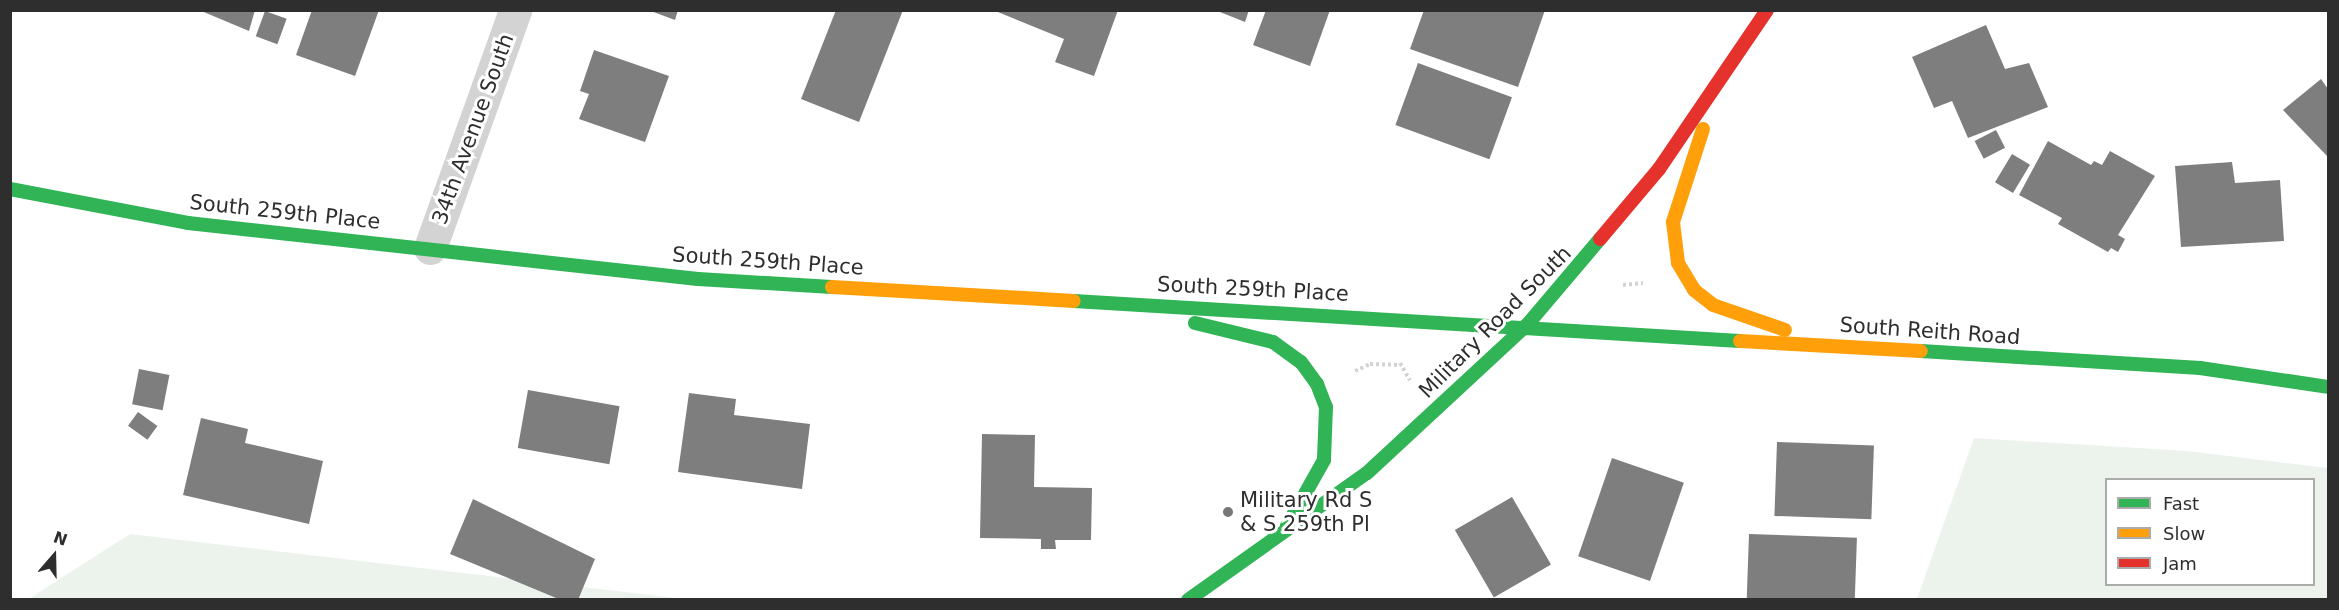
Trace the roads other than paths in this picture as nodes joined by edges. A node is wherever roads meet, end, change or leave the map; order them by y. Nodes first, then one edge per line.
1 (515, 10) edge
2 (1767, 10) edge
3 (1720, 84) junction
4 (10, 189) edge
5 (430, 248) junction
6 (1075, 300) junction
7 (1527, 325) junction
8 (1839, 347) junction
9 (2328, 387) edge
10 (1280, 539) junction
11 (1188, 600) edge

1 - 5 street, 34th Avenue South
2 - 3 main road, Military Road South
3 - 7 main road, Military Road South
3 - 8 main road
4 - 5 main road, South 259th Place
5 - 6 main road, South 259th Place
6 - 7 main road, South 259th Place
6 - 10 main road
7 - 8 main road, South Reith Road
7 - 10 main road, Military Road South
8 - 9 main road, South Reith Road
10 - 11 main road, Military Road South

